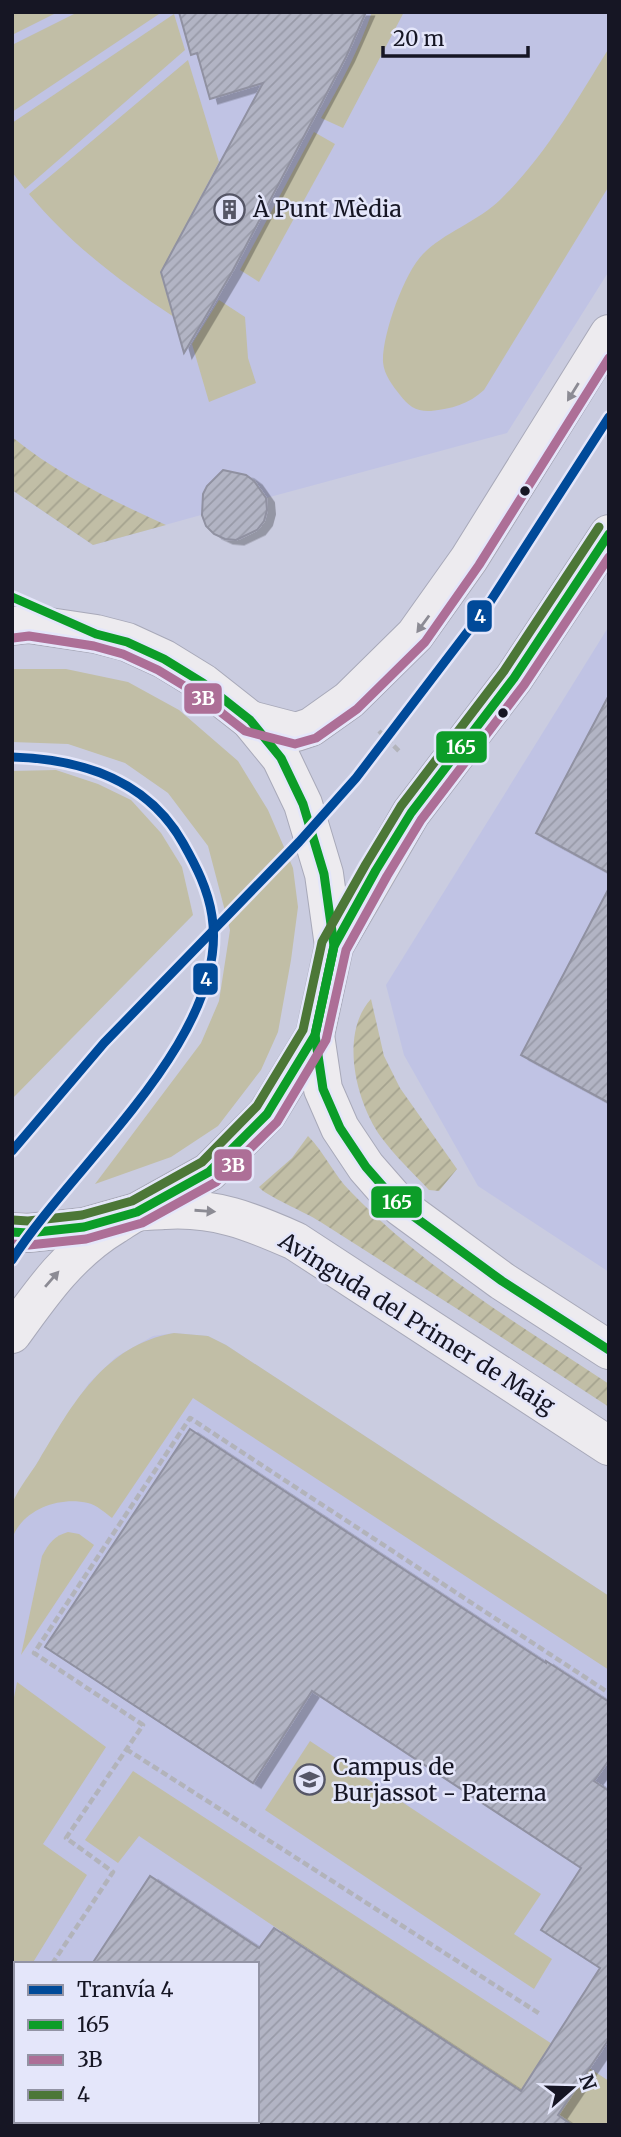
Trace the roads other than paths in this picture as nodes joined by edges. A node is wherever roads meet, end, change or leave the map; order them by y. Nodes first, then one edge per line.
1 (609, 334) edge
2 (609, 534) edge
3 (12, 597) edge
4 (12, 626) edge
5 (96, 634) junction
6 (250, 720) junction
7 (334, 946) junction
8 (315, 1035) junction
9 (137, 1212) junction
10 (12, 1232) edge
11 (12, 1334) edge
12 (609, 1350) edge
13 (609, 1446) edge

1 -> 6 main road
2 - 7 main road
3 - 5 main road
4 - 5 main road
5 - 6 main road
6 - 7 main road
7 - 8 main road
8 - 9 main road
8 - 12 main road
9 - 10 main road
11 -> 9 main road
9 -> 13 main road, Avinguda del Primer de Maig

